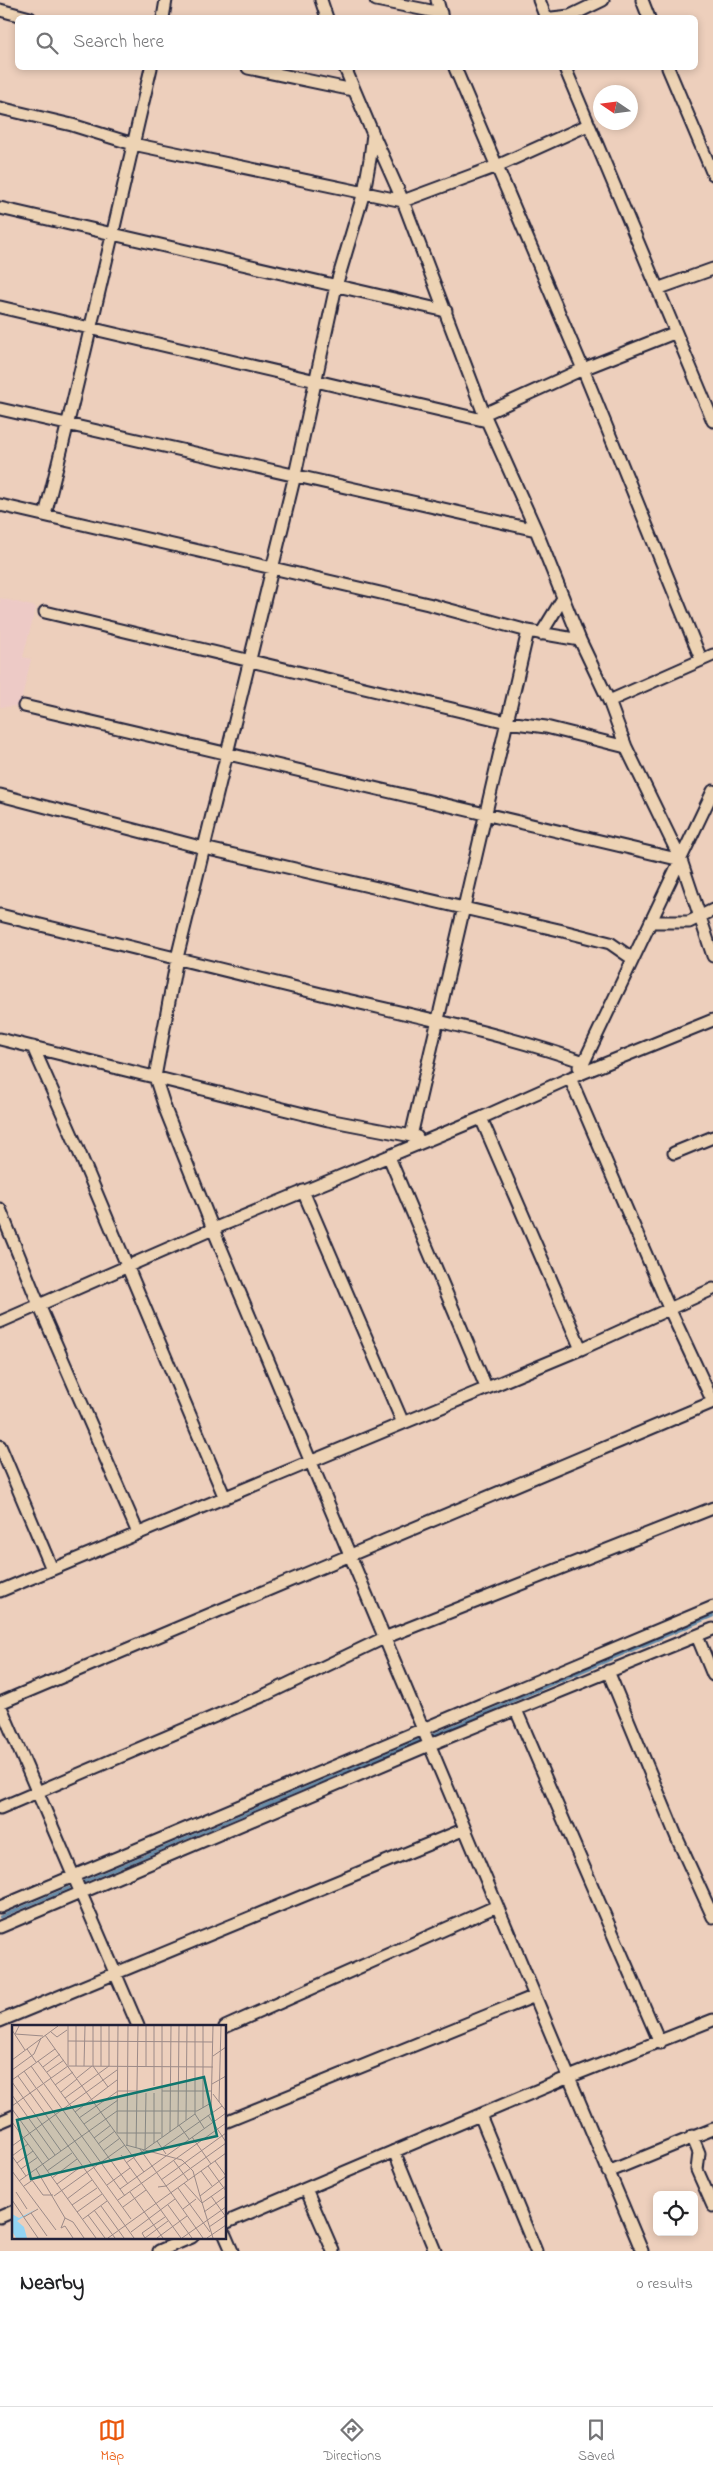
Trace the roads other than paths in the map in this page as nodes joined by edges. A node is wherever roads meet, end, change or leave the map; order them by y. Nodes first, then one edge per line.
1 (166, 0) edge
2 (321, 0) edge
3 (376, 0) edge
4 (437, 0) edge
5 (539, 0) edge
6 (603, 0) edge
7 (642, 0) edge
8 (0, 10) edge
9 (19, 15) edge
10 (163, 15) edge
11 (326, 15) edge
12 (441, 15) edge
13 (545, 15) edge
14 (572, 15) edge
15 (647, 15) edge
16 (151, 70) edge
17 (258, 70) edge
18 (346, 70) edge
19 (456, 70) edge
20 (566, 70) edge
21 (669, 70) edge
22 (353, 90) junction
23 (0, 108) edge
24 (588, 125) junction
25 (373, 134) junction
26 (133, 144) junction
27 (497, 166) junction
28 (713, 174) edge
29 (364, 192) junction
30 (403, 201) junction
31 (0, 208) edge
32 (111, 232) junction
33 (713, 269) edge
34 (336, 286) junction
35 (657, 289) junction
36 (0, 306) edge
37 (446, 311) junction
38 (91, 329) junction
39 (674, 333) junction
40 (583, 369) junction
41 (315, 379) junction
42 (0, 409) edge
43 (486, 417) junction
44 (713, 421) edge
45 (68, 425) junction
46 (295, 475) junction
47 (0, 505) edge
48 (44, 515) junction
49 (536, 530) junction
50 (273, 568) junction
51 (563, 598) junction
52 (45, 612) dead end
53 (528, 632) junction
54 (541, 634) junction
55 (580, 640) junction
56 (713, 655) edge
57 (701, 659) junction
58 (250, 660) junction
59 (608, 701) junction
60 (24, 706) dead end
61 (507, 722) junction
62 (626, 747) junction
63 (227, 753) junction
64 (713, 791) edge
65 (0, 795) edge
66 (485, 815) junction
67 (204, 848) junction
68 (681, 860) junction
69 (464, 907) junction
70 (713, 910) edge
71 (0, 915) edge
72 (698, 916) junction
73 (651, 922) junction
74 (713, 956) edge
75 (177, 958) junction
76 (633, 959) junction
77 (439, 1020) junction
78 (713, 1020) edge
79 (0, 1039) edge
80 (33, 1047) junction
81 (584, 1062) junction
82 (155, 1077) junction
83 (570, 1078) junction
84 (481, 1118) junction
85 (411, 1136) junction
86 (713, 1137) edge
87 (430, 1140) junction
88 (674, 1153) dead end
89 (389, 1157) junction
90 (303, 1191) junction
91 (0, 1209) edge
92 (213, 1229) junction
93 (127, 1266) junction
94 (713, 1289) edge
95 (39, 1305) junction
96 (668, 1308) junction
97 (0, 1322) edge
98 (580, 1349) junction
99 (486, 1387) junction
100 (713, 1402) edge
101 (404, 1424) junction
102 (0, 1446) edge
103 (310, 1461) junction
104 (225, 1498) junction
105 (713, 1508) edge
106 (138, 1534) junction
107 (350, 1556) junction
108 (52, 1570) junction
109 (0, 1591) edge
110 (713, 1607) edge
111 (713, 1629) edge
112 (697, 1636) junction
113 (384, 1638) junction
114 (608, 1671) junction
115 (713, 1675) edge
116 (0, 1704) edge
117 (516, 1710) junction
118 (426, 1738) junction
119 (38, 1791) junction
120 (0, 1808) edge
121 (465, 1829) junction
122 (76, 1886) junction
123 (497, 1906) junction
124 (0, 1907) edge
125 (713, 1917) edge
126 (0, 1927) edge
127 (116, 1972) junction
128 (535, 1996) junction
129 (713, 2020) edge
130 (0, 2021) edge
131 (138, 2025) edge
132 (226, 2027) edge
133 (660, 2043) junction
134 (569, 2077) junction
135 (480, 2115) junction
136 (12, 2117) edge
137 (0, 2122) edge
138 (226, 2122) edge
139 (713, 2129) edge
140 (692, 2136) junction
141 (394, 2151) junction
142 (608, 2172) junction
143 (306, 2189) junction
144 (713, 2206) edge
145 (12, 2212) edge
146 (0, 2217) edge
147 (226, 2223) edge
148 (226, 2237) edge
149 (190, 2238) edge
150 (159, 2251) edge
151 (232, 2251) edge
152 (332, 2251) edge
153 (435, 2251) edge
154 (536, 2251) edge
155 (642, 2251) edge

1 - 10 street
2 - 11 street
3 - 12 street
4 - 12 street
5 - 13 street
6 - 14 street
7 - 15 street
8 - 9 street
16 - 26 street
17 - 22 street
18 - 22 street
19 - 27 street
20 - 24 street
21 - 28 street
22 - 25 street
23 - 26 street
24 - 27 street
24 - 35 street
25 - 29 street
25 - 30 street
26 - 29 street
26 - 32 street
27 - 30 street
27 - 40 street
29 - 30 street
29 - 34 street
30 - 37 street
31 - 32 street
32 - 34 street
32 - 38 street
33 - 35 street
34 - 37 street
34 - 41 street
35 - 39 street
36 - 38 street
37 - 43 street
38 - 41 street
38 - 45 street
39 - 40 street
39 - 44 street
40 - 43 street
40 - 57 street
41 - 43 street
41 - 46 street
42 - 45 street
43 - 49 street
45 - 46 street
45 - 48 street
46 - 49 street
46 - 50 street
47 - 48 street
48 - 50 street
49 - 51 street
50 - 53 street
50 - 58 street
51 - 54 street
51 - 55 street
52 - 58 street
53 - 54 street
53 - 61 street
54 - 55 street
55 - 59 street
56 - 57 street
57 - 59 street
58 - 61 street
58 - 63 street
59 - 62 street
60 - 63 street
61 - 62 street
61 - 66 street
62 - 68 street
63 - 66 street
63 - 67 street
64 - 68 street
65 - 67 street
66 - 68 street
66 - 69 street
67 - 69 street
67 - 75 street
68 - 72 street
68 - 73 street
69 - 76 street
69 - 77 street
70 - 72 street
71 - 75 street
72 - 73 street
72 - 74 street
73 - 76 street
75 - 77 street
75 - 82 street
76 - 81 street
77 - 81 street
77 - 85 street
78 - 83 street
79 - 80 street
80 - 82 street
80 - 93 street
81 - 83 street
82 - 85 street
82 - 92 street
83 - 84 street
83 - 96 street
84 - 87 street
84 - 98 street
85 - 87 street
86 - 88 street
87 - 89 street
89 - 90 street
89 - 99 street
90 - 92 street
90 - 101 street
91 - 95 street
92 - 93 street
92 - 103 street
93 - 95 street
93 - 104 street
94 - 96 street
95 - 97 street
95 - 106 street
96 - 98 street
96 - 100 street
98 - 99 street
99 - 101 street
100 - 107 street
101 - 103 street
102 - 108 street
103 - 104 street
103 - 107 street
104 - 106 street
105 - 113 street
106 - 108 street
107 - 113 street
107 - 116 street
108 - 109 street
110 - 118 street
111 - 112 street
112 - 114 street
112 - 115 street
113 - 118 street
113 - 119 street
114 - 117 street
114 - 125 street
116 - 119 street
117 - 118 street
117 - 133 street
118 - 121 street
118 - 122 street
118 - 122 street
119 - 120 street
119 - 122 street
121 - 123 street
121 - 127 street
122 - 124 street
122 - 126 street
122 - 127 street
123 - 128 street
123 - 132 street
127 - 130 street
127 - 131 street
128 - 134 street
128 - 138 street
129 - 133 street
133 - 134 street
134 - 135 street
134 - 142 street
135 - 141 street
135 - 154 street
136 - 137 street
139 - 140 street
140 - 142 street
140 - 144 street
141 - 143 street
141 - 153 street
142 - 155 street
143 - 147 street
143 - 152 street
145 - 146 street
148 - 151 street
149 - 150 street

